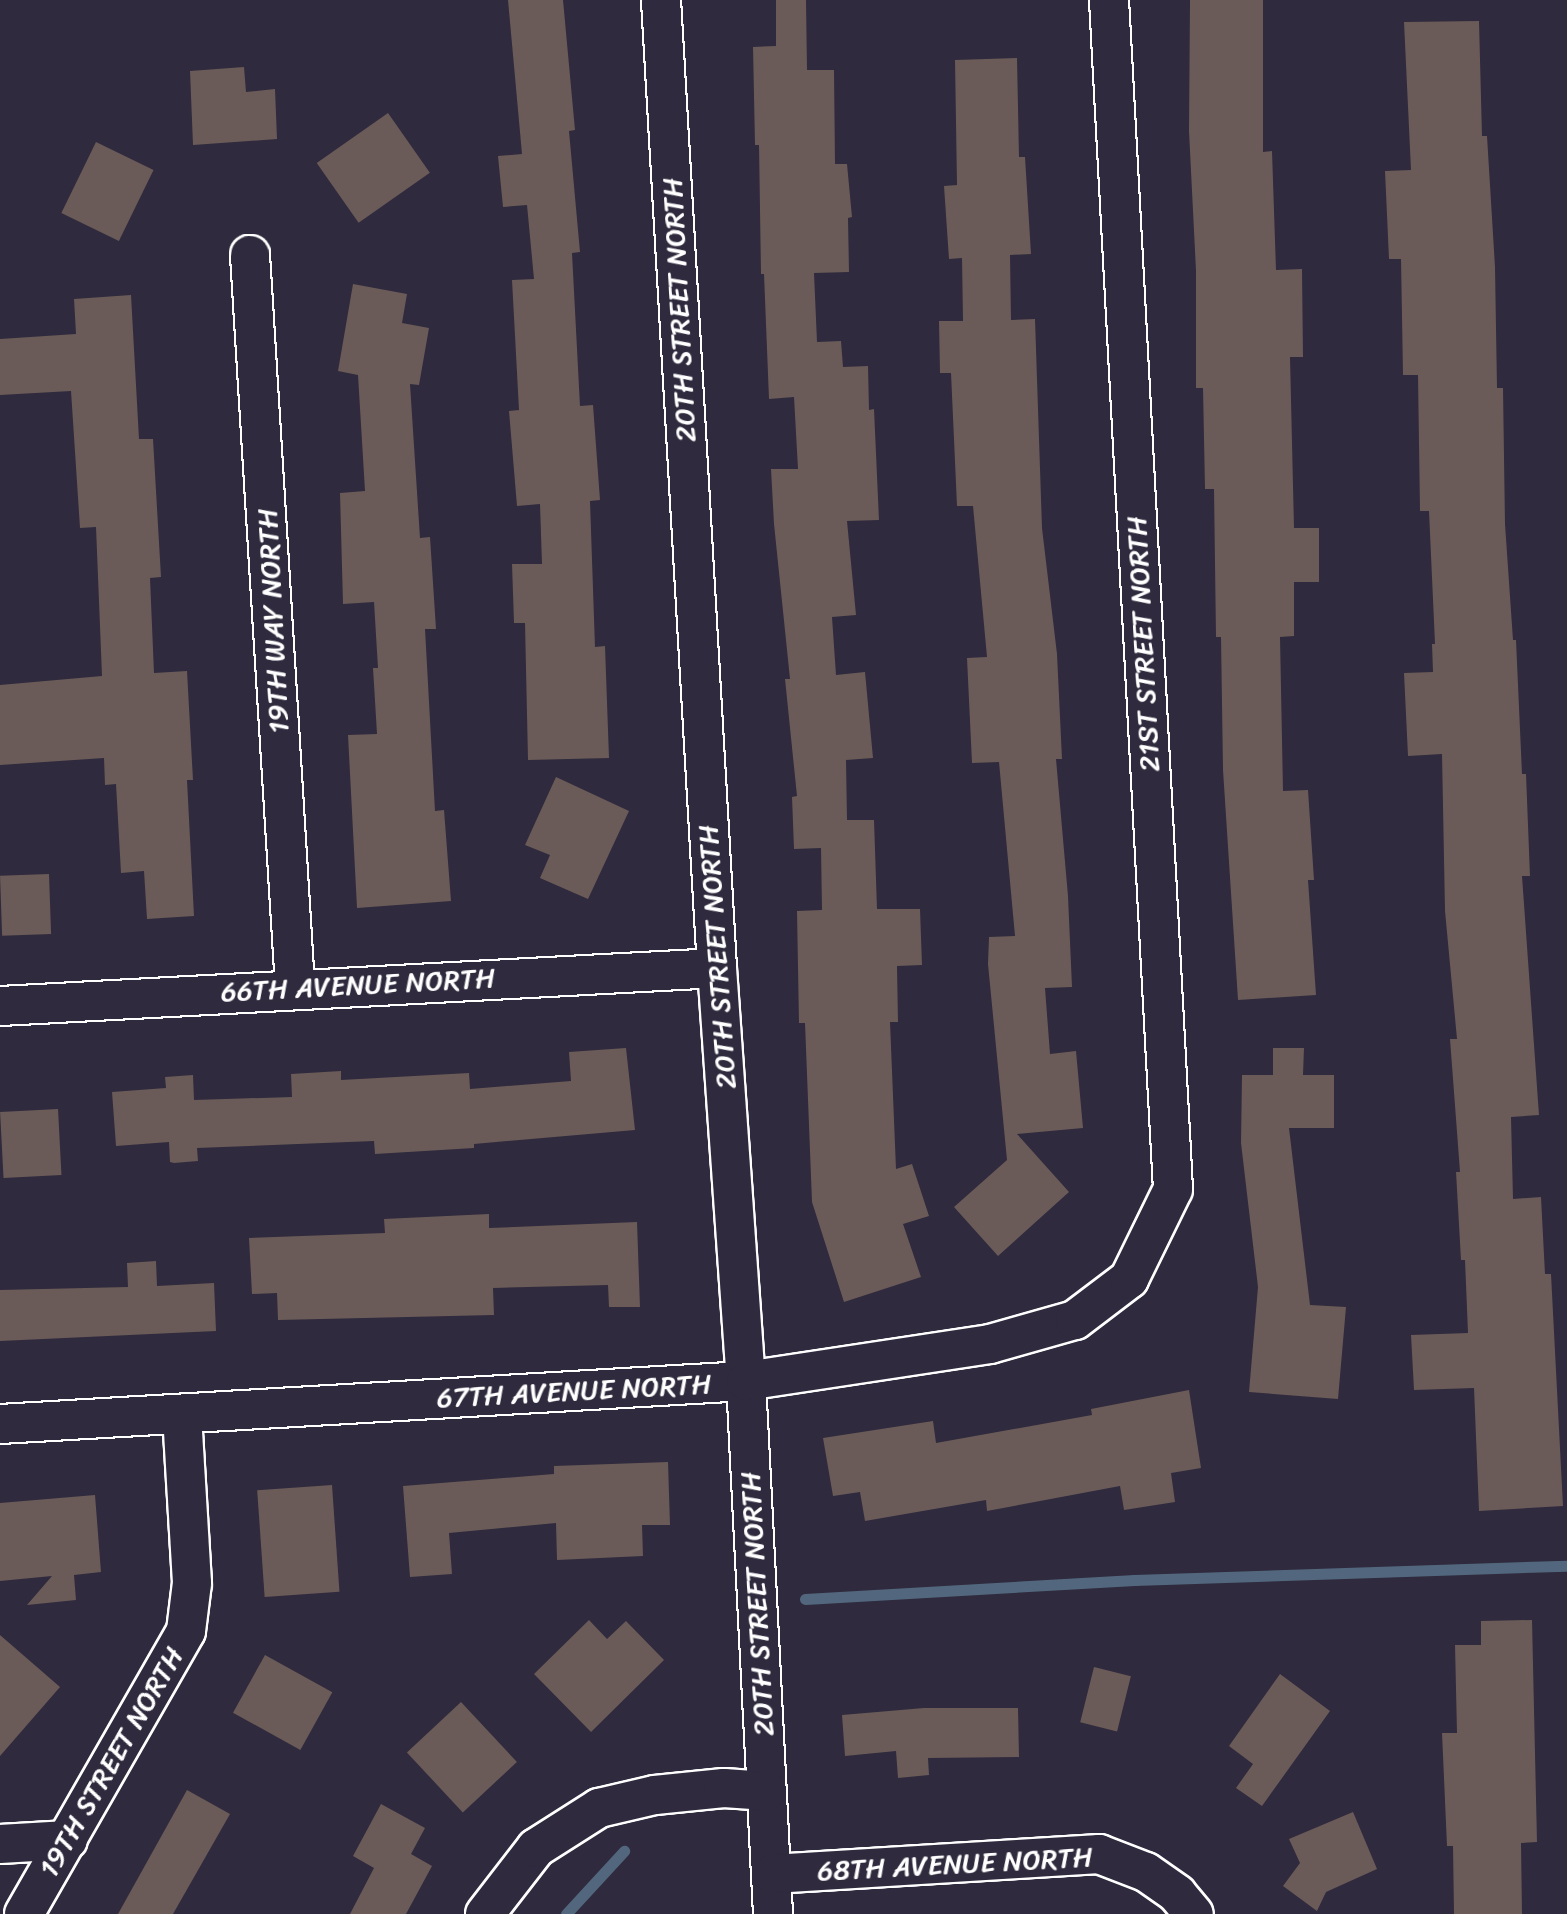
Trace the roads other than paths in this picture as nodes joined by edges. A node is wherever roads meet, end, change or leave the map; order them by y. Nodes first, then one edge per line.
1 (661, 0) edge
2 (1109, 0) edge
3 (250, 255) dead end
4 (717, 968) junction
5 (295, 987) junction
6 (0, 1006) edge
7 (1129, 1279) joint
8 (746, 1381) junction
9 (182, 1415) junction
10 (0, 1424) edge
11 (767, 1791) junction
12 (68, 1840) junction
13 (0, 1844) edge
14 (772, 1874) junction
15 (1186, 1904) edge
16 (24, 1914) edge
17 (485, 1914) edge
18 (773, 1914) edge

1 - 4 street, 20TH STREET NORTH
2 - 7 street, 21ST STREET NORTH
3 - 5 street, 19TH WAY NORTH
4 - 5 street, 66TH AVENUE NORTH
4 - 8 street, 20TH STREET NORTH
5 - 6 street, 66TH AVENUE NORTH
7 - 8 street, 67TH AVENUE NORTH
8 - 9 street, 67TH AVENUE NORTH
8 - 11 street, 20TH STREET NORTH
9 - 10 street, 67TH AVENUE NORTH
9 - 12 street, 19TH STREET NORTH
11 - 14 street, 20TH STREET NORTH
11 - 17 street
12 - 13 street
12 - 16 street, 19TH STREET NORTH
14 - 15 street, 68TH AVENUE NORTH
14 - 18 street, 20TH STREET NORTH

